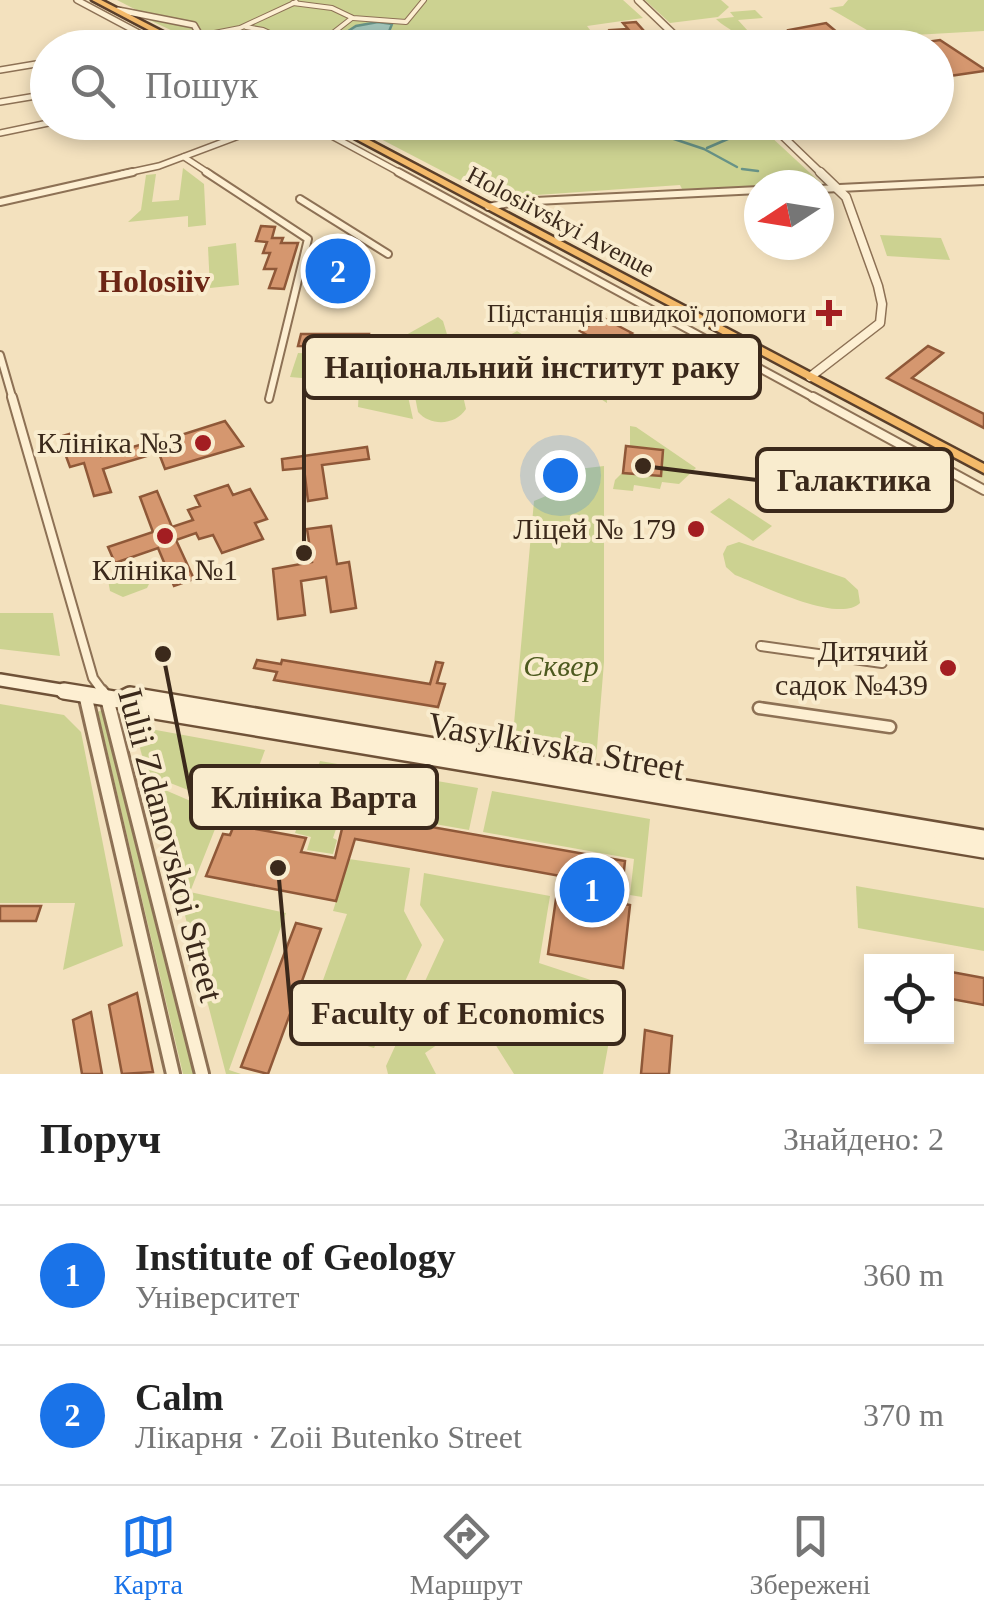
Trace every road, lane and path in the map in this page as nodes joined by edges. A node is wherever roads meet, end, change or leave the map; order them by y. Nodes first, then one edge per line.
1 (77, 0) edge
2 (96, 0) edge
3 (302, 0) edge
4 (424, 0) edge
5 (638, 0) edge
6 (293, 3) junction
7 (114, 9) junction
8 (261, 18) junction
9 (353, 18) junction
10 (240, 28) junction
11 (132, 30) edge
12 (133, 30) edge
13 (148, 30) edge
14 (197, 30) edge
15 (233, 30) edge
16 (263, 30) joint
17 (337, 30) edge
18 (669, 30) edge
19 (30, 65) edge
20 (0, 70) edge
21 (30, 97) edge
22 (0, 102) edge
23 (30, 127) edge
24 (0, 133) edge
25 (229, 140) edge
26 (338, 140) edge
27 (361, 140) edge
28 (787, 140) edge
29 (184, 157) junction
30 (984, 181) edge
31 (834, 188) edge
32 (839, 188) junction
33 (744, 191) edge
34 (300, 198) dead end
35 (0, 202) edge
36 (488, 207) junction
37 (388, 254) dead end
38 (0, 355) edge
39 (2, 368) edge
40 (810, 377) junction
41 (269, 399) dead end
42 (984, 469) edge
43 (984, 490) edge
44 (761, 646) dead end
45 (882, 664) dead end
46 (93, 678) junction
47 (0, 680) edge
48 (85, 694) junction
49 (113, 699) junction
50 (760, 708) dead end
51 (890, 727) dead end
52 (984, 838) edge
53 (984, 850) edge
54 (173, 1074) edge
55 (202, 1074) edge

1 - 11 street
2 - 7 highway
3 - 6 street
4 - 9 street
5 - 18 street
6 - 8 street
6 - 9 street
7 - 12 street
7 - 13 highway
7 - 14 street
8 - 10 street
8 - 16 street
9 - 17 street
10 - 15 street
10 - 16 street
19 - 20 street
21 - 22 street
23 - 24 street
25 - 29 street
26 - 43 street
27 - 36 highway, Holosiivskyi Avenue
28 - 32 street
29 - 35 street
29 - 41 street
30 - 32 street
31 - 32 street
32 - 40 street
33 - 36 street
34 - 37 street
36 - 40 highway, Holosiivskyi Avenue
38 - 39 street
39 - 46 street
40 - 42 highway, Holosiivskyi Avenue
44 - 45 street
46 - 48 street, Iulii Zdanovskoi Street
46 - 49 street, Iulii Zdanovskoi Street
47 - 48 main road, Vasylkivska Street
48 - 49 main road, Vasylkivska Street
48 - 54 street, Iulii Zdanovskoi Street
49 - 52 main road, Vasylkivska Street
49 - 53 main road, Vasylkivska Street
49 - 55 street, Iulii Zdanovskoi Street
50 - 51 street

